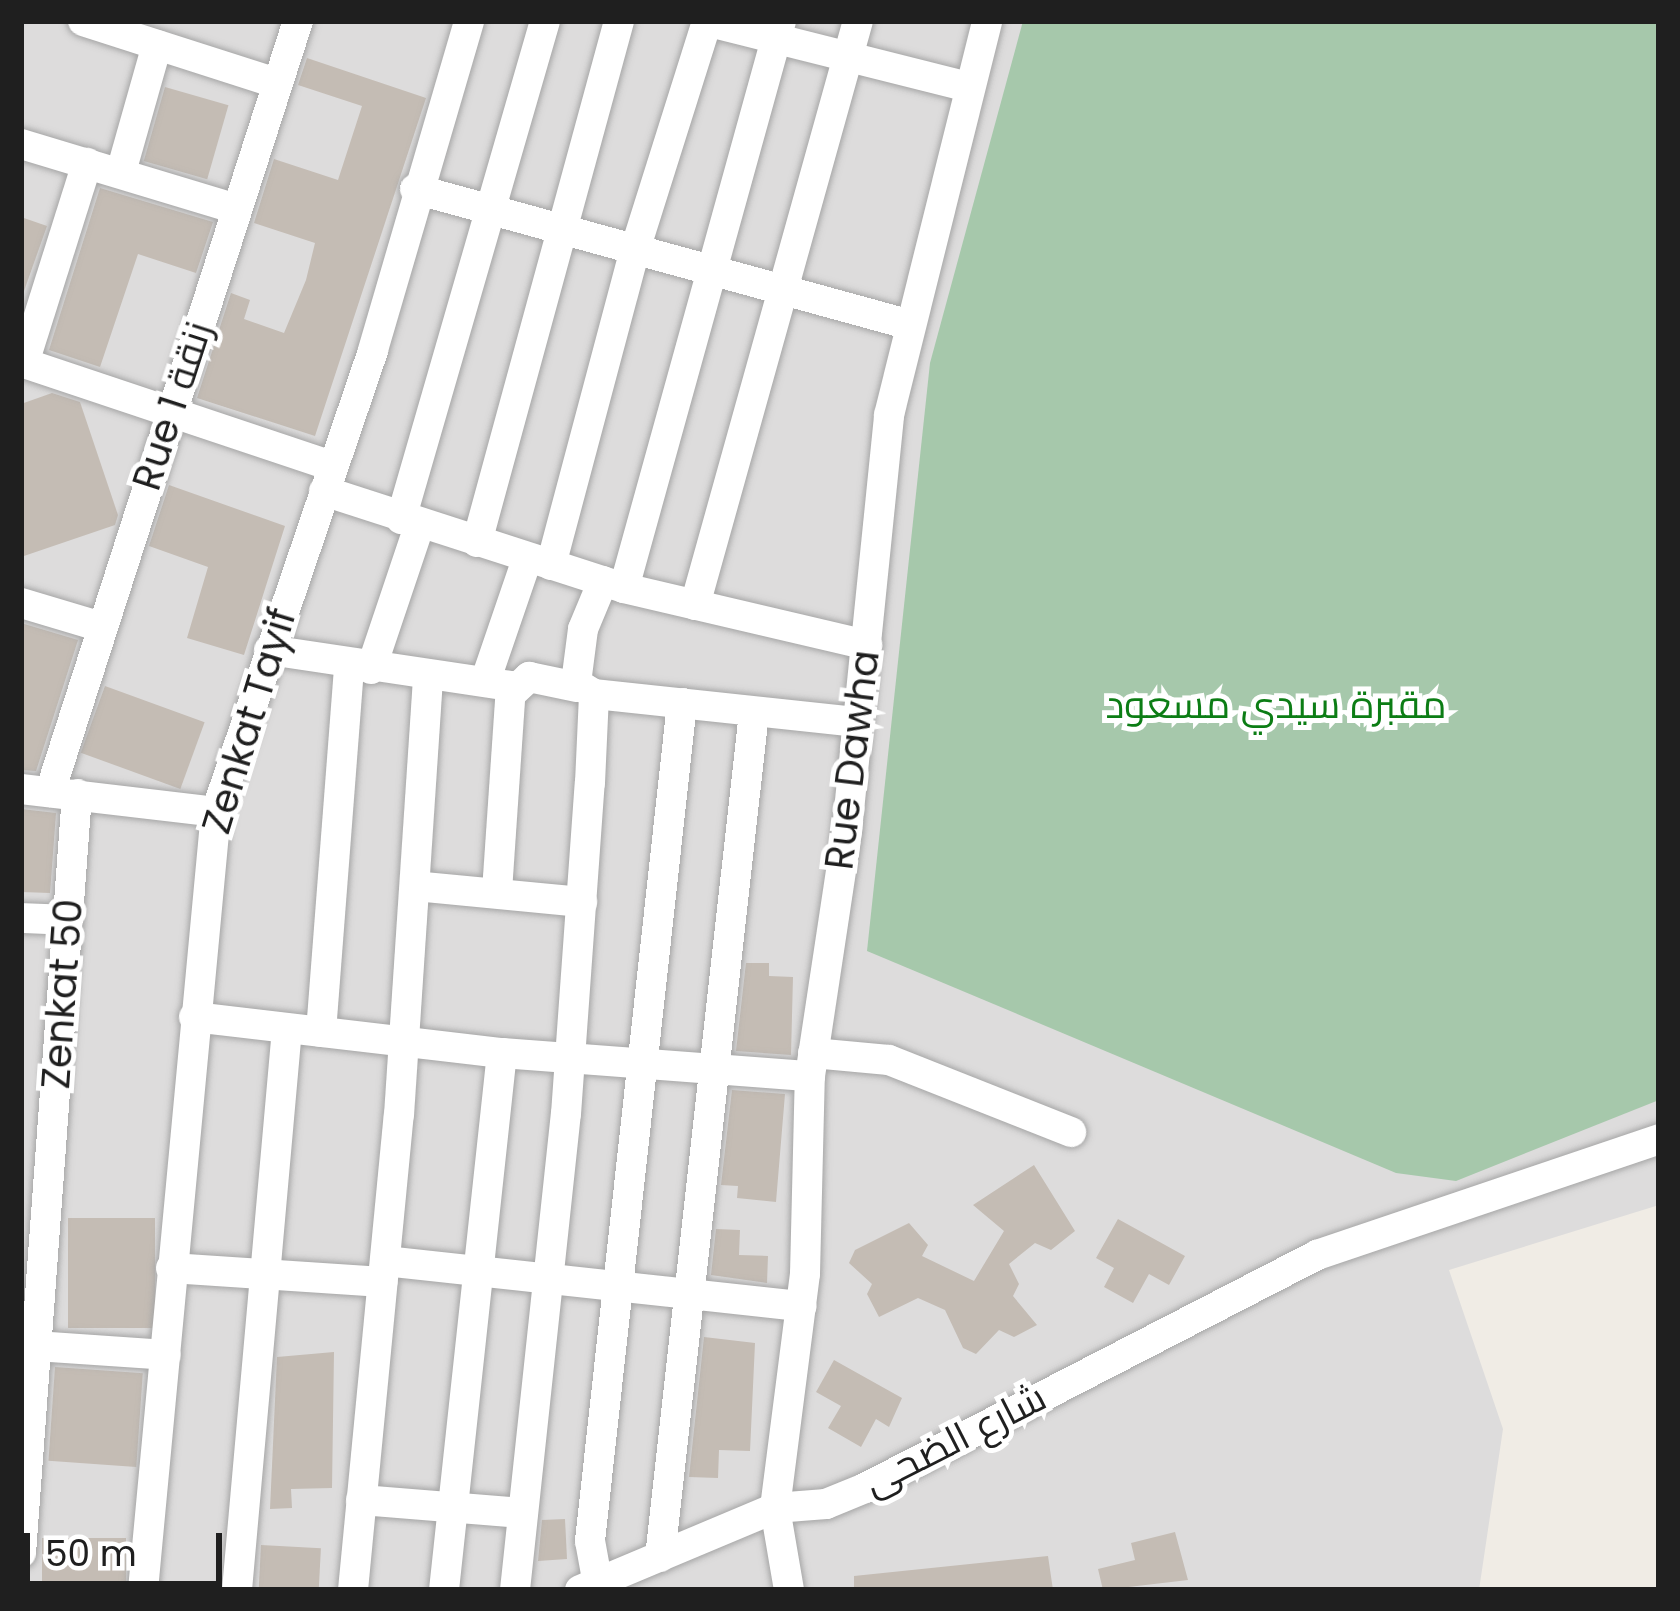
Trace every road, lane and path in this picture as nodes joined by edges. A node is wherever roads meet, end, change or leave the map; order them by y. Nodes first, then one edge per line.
1 (83, 21) edge
2 (298, 21) edge
3 (469, 21) edge
4 (545, 21) edge
5 (619, 21) edge
6 (707, 21) edge
7 (858, 21) edge
8 (987, 21) edge
9 (778, 32) edge
10 (158, 45) junction
11 (847, 59) junction
12 (276, 83) junction
13 (968, 87) junction
14 (21, 144) edge
15 (87, 163) junction
16 (121, 172) junction
17 (416, 189) junction
18 (233, 208) junction
19 (490, 213) junction
20 (560, 231) junction
21 (634, 253) junction
22 (709, 273) junction
23 (779, 294) junction
24 (907, 324) junction
25 (22, 363) edge
26 (170, 413) junction
27 (328, 479) junction
28 (410, 523) junction
29 (477, 542) junction
30 (539, 562) junction
31 (614, 584) junction
32 (21, 603) edge
33 (695, 605) junction
34 (98, 626) junction
35 (867, 645) junction
36 (269, 650) junction
37 (360, 668) junction
38 (428, 678) junction
39 (500, 685) junction
40 (586, 691) junction
41 (682, 703) junction
42 (754, 712) junction
43 (854, 722) junction
44 (49, 792) edge
45 (216, 812) junction
46 (416, 886) junction
47 (497, 893) junction
48 (581, 902) junction
49 (21, 918) edge
50 (68, 920) junction
51 (194, 1017) junction
52 (287, 1029) junction
53 (320, 1032) junction
54 (403, 1040) junction
55 (502, 1053) junction
56 (569, 1058) junction
57 (812, 1065) junction
58 (643, 1066) junction
59 (714, 1072) junction
60 (1071, 1132) dead end
61 (1659, 1138) edge
62 (171, 1268) junction
63 (479, 1270) junction
64 (384, 1272) junction
65 (268, 1274) junction
66 (550, 1276) junction
67 (620, 1284) junction
68 (691, 1292) junction
69 (802, 1306) junction
70 (30, 1346) edge
71 (166, 1355) junction
72 (361, 1500) junction
73 (775, 1508) junction
74 (454, 1509) junction
75 (522, 1513) junction
76 (21, 1553) edge
77 (660, 1557) junction
78 (592, 1588) edge
79 (143, 1590) edge
80 (236, 1590) edge
81 (352, 1590) edge
82 (444, 1590) edge
83 (514, 1590) edge
84 (789, 1590) edge

1 - 10 street
2 - 12 street, Rue 1 زنقة
3 - 17 street, Zenkat Tayif
4 - 19 street
5 - 20 street
6 - 9 street
6 - 21 street
7 - 11 street
8 - 13 street, Rue Dawha
9 - 11 street
9 - 22 street
10 - 12 street
10 - 16 street
11 - 13 street
11 - 23 street
12 - 18 street, Rue 1 زنقة
13 - 24 street, Rue Dawha
14 - 15 street
15 - 16 street
15 - 25 street
16 - 18 street
17 - 19 street
17 - 27 street, Zenkat Tayif
18 - 26 street, Rue 1 زنقة
19 - 20 street
19 - 28 street
20 - 21 street
20 - 29 street
21 - 22 street
21 - 30 street
22 - 23 street
22 - 31 street
23 - 24 street
23 - 33 street
24 - 35 street, Rue Dawha
25 - 26 street
26 - 27 street
26 - 34 street, Rue 1 زنقة
27 - 28 street
27 - 36 street, Zenkat Tayif
28 - 29 street
28 - 37 street
29 - 30 street
30 - 31 street
30 - 39 street
31 - 33 street
31 - 40 street
32 - 34 street
33 - 35 street
34 - 44 street, Rue 1 زنقة
35 - 43 street, Rue Dawha
36 - 37 street
36 - 45 street, Zenkat Tayif
37 - 38 street
37 - 53 street
38 - 39 street
38 - 46 street
39 - 40 street
39 - 47 street
40 - 41 street
40 - 48 street
41 - 42 street
41 - 58 street
42 - 43 street
42 - 59 street
43 - 57 street, Rue Dawha
44 - 45 street
44 - 50 street, Zenkat 50
45 - 51 street, Zenkat Tayif
46 - 47 street
46 - 54 street
47 - 48 street
48 - 56 street
49 - 50 street
50 - 70 street, Zenkat 50
51 - 52 street
51 - 62 street, Zenkat Tayif
52 - 53 street
52 - 65 street
53 - 54 street
54 - 55 street
54 - 64 street
55 - 56 street
55 - 63 street
56 - 58 street
56 - 66 street
57 - 59 street
57 - 60 street
57 - 69 street, Rue Dawha
58 - 59 street
58 - 67 street
59 - 68 street
61 - 73 street, شارع الضحى
62 - 65 street
62 - 71 street, Zenkat Tayif
63 - 64 street
63 - 66 street
63 - 74 street
64 - 65 street
64 - 72 street
65 - 80 street
66 - 67 street
66 - 75 street
67 - 68 street
67 - 78 street
68 - 69 street
68 - 77 street
69 - 73 street, Rue Dawha
70 - 71 street
70 - 76 street, Zenkat 50
71 - 79 street, Zenkat Tayif
72 - 74 street
72 - 81 street
73 - 77 street, شارع الضحى
73 - 84 street, Rue Dawha
74 - 75 street
74 - 82 street
75 - 83 street
77 - 78 street, شارع الضحى

